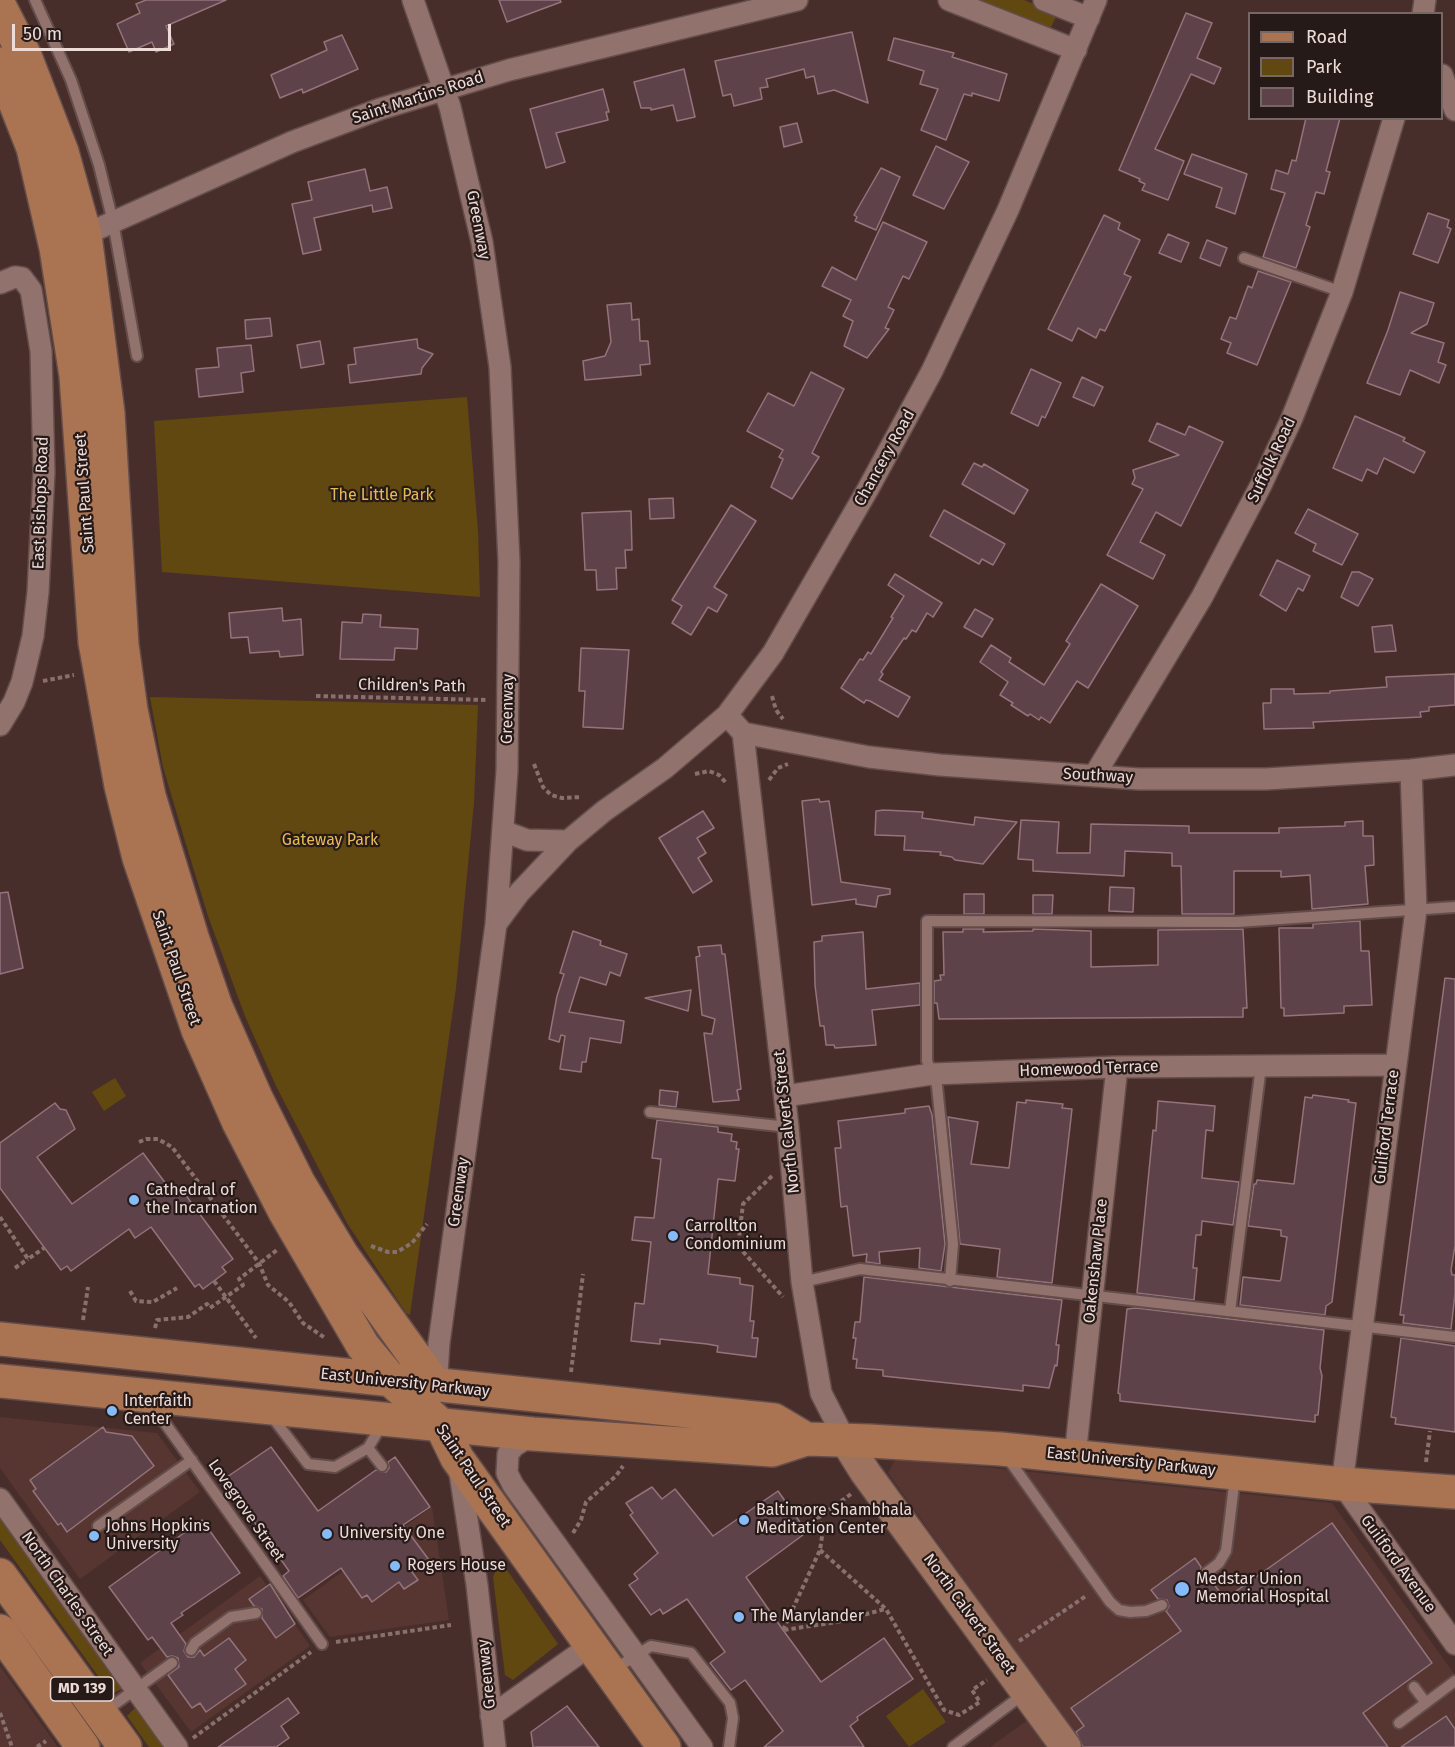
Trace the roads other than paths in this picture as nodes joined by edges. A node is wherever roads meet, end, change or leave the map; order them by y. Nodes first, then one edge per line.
1 (35, 0) edge
2 (412, 0) edge
3 (797, 0) edge
4 (949, 0) edge
5 (1044, 0) edge
6 (0, 8) edge
7 (1093, 9) edge
8 (1076, 50) junction
9 (0, 64) edge
10 (1443, 78) edge
11 (444, 89) junction
12 (1455, 110) edge
13 (1393, 120) edge
14 (99, 228) junction
15 (56, 248) junction
16 (1244, 258) dead end
17 (0, 283) edge
18 (1342, 292) junction
19 (137, 356) dead end
20 (727, 714) junction
21 (0, 725) edge
22 (743, 733) junction
23 (1455, 765) edge
24 (1411, 770) junction
25 (1094, 777) junction
26 (503, 831) junction
27 (568, 841) junction
28 (1455, 907) edge
29 (1416, 910) junction
30 (496, 924) junction
31 (1395, 1065) junction
32 (1262, 1066) junction
33 (1117, 1067) junction
34 (932, 1074) junction
35 (785, 1095) junction
36 (650, 1112) dead end
37 (788, 1127) junction
38 (950, 1281) junction
39 (802, 1282) junction
40 (1092, 1297) junction
41 (1230, 1311) junction
42 (1362, 1326) junction
43 (1455, 1336) edge
44 (0, 1339) edge
45 (0, 1381) edge
46 (393, 1382) junction
47 (436, 1386) junction
48 (146, 1395) junction
49 (264, 1406) junction
50 (386, 1418) junction
51 (441, 1425) junction
52 (533, 1434) junction
53 (806, 1439) junction
54 (845, 1440) junction
55 (368, 1448) junction
56 (1001, 1449) junction
57 (1075, 1456) junction
58 (457, 1458) junction
59 (192, 1460) junction
60 (382, 1466) dead end
61 (1236, 1473) junction
62 (1342, 1484) junction
63 (1455, 1492) edge
64 (0, 1498) edge
65 (98, 1526) dead end
66 (1206, 1573) dead end
67 (0, 1575) edge
68 (1162, 1605) dead end
69 (256, 1613) dead end
70 (0, 1631) edge
71 (1454, 1641) edge
72 (322, 1644) road end
73 (591, 1645) junction
74 (190, 1650) dead end
75 (623, 1663) junction
76 (172, 1664) dead end
77 (1455, 1682) edge
78 (1414, 1687) dead end
79 (135, 1690) junction
80 (1026, 1692) junction
81 (1426, 1703) junction
82 (101, 1714) junction
83 (491, 1716) junction
84 (1399, 1723) dead end
85 (184, 1743) edge
86 (83, 1747) edge
87 (125, 1747) edge
88 (495, 1747) edge
89 (664, 1747) edge
90 (702, 1747) edge
91 (729, 1747) edge
92 (953, 1747) edge
93 (1066, 1747) edge

1 - 14 lane
2 - 11 street, Greenway
3 - 11 street, Saint Martins Road
4 - 8 street
5 - 7 street
6 - 14 main road, Saint Paul Street
7 - 8 street, Chancery Road
8 - 20 street, Chancery Road
9 - 15 main road, Saint Paul Street
10 - 12 street
11 - 14 street, Saint Martins Road
11 - 26 street, Greenway
13 - 18 street, Suffolk Road
14 - 15 street, Saint Martins Road
14 - 19 lane
14 - 47 main road, Saint Paul Street
15 - 46 main road, Saint Paul Street
16 - 18 lane
17 - 21 street, East Bishops Road
18 - 25 street, Suffolk Road
20 - 22 street
20 - 27 street, Chancery Road
22 - 25 street, Southway
22 - 35 street, North Calvert Street
23 - 24 street, Southway
24 - 25 street, Southway
24 - 29 street, Guilford Terrace
26 - 27 street
26 - 30 street, Greenway
27 - 30 street, Chancery Road
28 - 29 lane
29 - 31 street, Guilford Terrace
29 - 34 lane
30 - 47 street, Greenway
31 - 32 street, Homewood Terrace
31 - 42 street, Guilford Terrace
32 - 33 street, Homewood Terrace
32 - 41 lane
33 - 34 street, Homewood Terrace
33 - 40 street, Oakenshaw Place
34 - 35 street, Homewood Terrace
34 - 38 lane
35 - 37 street, North Calvert Street
36 - 37 lane
37 - 39 street, North Calvert Street
38 - 39 lane
38 - 40 lane
39 - 54 street, North Calvert Street
40 - 41 lane
40 - 57 street, Oakenshaw Place
41 - 42 lane
42 - 43 lane
42 - 62 street, Guilford Terrace
44 - 46 main road, East University Parkway
45 - 48 main road, East University Parkway
46 - 47 main road, East University Parkway
46 - 51 main road, Saint Paul Street
47 - 51 street, Greenway
47 - 53 main road, East University Parkway
48 - 49 main road, East University Parkway
48 - 59 lane, Lovegrove Street
49 - 50 main road, East University Parkway
49 - 55 lane
50 - 51 main road, East University Parkway
50 - 55 lane
51 - 52 main road, East University Parkway
51 - 58 main road, Saint Paul Street
52 - 53 main road, East University Parkway
52 - 75 street, Saint Paul Street
53 - 54 main road, East University Parkway
54 - 56 main road, East University Parkway
54 - 80 main road, North Calvert Street
55 - 60 lane
56 - 57 main road, East University Parkway
56 - 68 lane
57 - 61 main road, East University Parkway
58 - 73 main road, Saint Paul Street
58 - 83 street, Greenway
59 - 65 lane
59 - 72 lane, Lovegrove Street
61 - 62 main road, East University Parkway
61 - 66 lane
62 - 63 main road, East University Parkway
62 - 71 street, Guilford Avenue
64 - 79 street, North Charles Street
67 - 82 main road, MD 139
69 - 74 lane
70 - 86 main road, MD 139
73 - 75 main road, Saint Paul Street
73 - 83 street
75 - 89 main road, Saint Paul Street
75 - 90 street, Saint Paul Street
75 - 91 lane
76 - 79 lane
77 - 81 lane
78 - 81 lane
79 - 82 lane
79 - 85 street, North Charles Street
80 - 92 lane
80 - 93 main road, North Calvert Street
81 - 84 lane
82 - 87 main road, MD 139
83 - 88 street, Greenway

